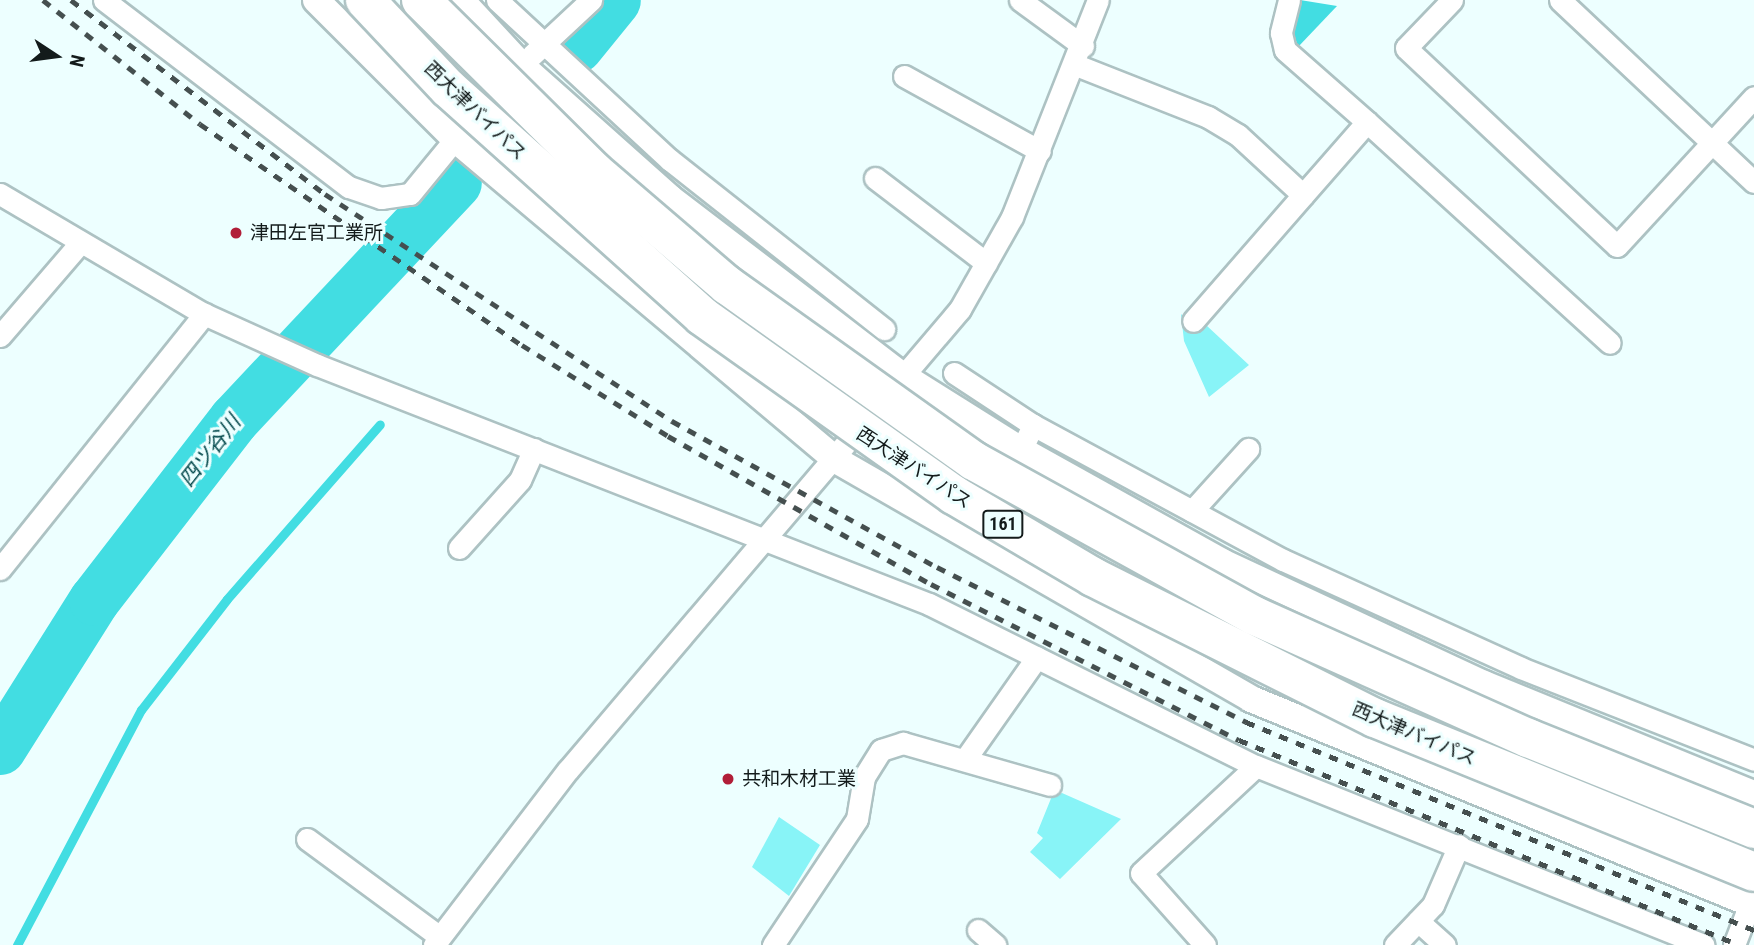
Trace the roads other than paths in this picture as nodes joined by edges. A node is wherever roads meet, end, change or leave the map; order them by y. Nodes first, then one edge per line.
1 (104, 0) edge
2 (316, 0) edge
3 (365, 0) edge
4 (421, 0) edge
5 (461, 0) edge
6 (497, 0) edge
7 (592, 0) edge
8 (1020, 0) edge
9 (1098, 0) edge
10 (1289, 0) edge
11 (1452, 0) edge
12 (1560, 0) edge
13 (541, 44) junction
14 (1080, 56) junction
15 (523, 67) junction
16 (904, 76) dead end
17 (580, 79) junction
18 (1754, 97) edge
19 (560, 100) junction
20 (1367, 122) junction
21 (455, 139) junction
22 (1713, 142) junction
23 (1040, 151) junction
24 (875, 178) dead end
25 (1754, 183) edge
26 (0, 194) edge
27 (1303, 195) junction
28 (80, 243) junction
29 (986, 263) junction
30 (813, 274) junction
31 (794, 298) junction
32 (204, 314) junction
33 (1193, 321) dead end
34 (884, 329) dead end
35 (0, 336) edge
36 (1611, 343) dead end
37 (954, 373) dead end
38 (903, 376) junction
39 (1033, 425) junction
40 (534, 449) junction
41 (1248, 449) dead end
42 (1021, 450) junction
43 (836, 460) junction
44 (1192, 511) junction
45 (769, 538) junction
46 (459, 548) dead end
47 (0, 569) edge
48 (1037, 657) junction
49 (966, 758) junction
50 (1754, 760) edge
51 (1256, 766) junction
52 (1050, 785) dead end
53 (1754, 794) edge
54 (1754, 829) edge
55 (307, 839) dead end
56 (1459, 845) junction
57 (1753, 894) edge
58 (1418, 921) junction
59 (978, 930) dead end
60 (437, 941) edge
61 (1694, 943) edge
62 (773, 945) edge
63 (995, 945) edge
64 (1205, 945) edge
65 (1395, 945) edge
66 (1445, 945) edge
67 (1734, 945) edge

1 - 21 street
2 - 21 street
3 - 57 highway, 西大津バイパス / 161, bridge
4 - 54 highway, 西大津バイパス / 161, bridge
5 - 15 street
6 - 13 street
7 - 13 street
8 - 14 street
9 - 14 street
10 - 20 street
11 - 22 street
12 - 22 street
13 - 15 street
13 - 17 street
14 - 23 street
14 - 27 street
15 - 19 street
16 - 23 street
17 - 19 street
17 - 30 street
18 - 22 street
19 - 31 street
20 - 27 street
20 - 36 street
21 - 43 street
22 - 25 street
23 - 29 street
24 - 29 street
26 - 28 street
27 - 33 street
28 - 32 street
28 - 35 street
29 - 38 street
30 - 31 street
30 - 34 street
31 - 38 street
32 - 40 street
32 - 47 street
37 - 39 street
38 - 42 street
38 - 43 street
39 - 42 street
39 - 44 street
40 - 45 street
40 - 46 street
41 - 44 street
42 - 53 street
43 - 45 street
43 - 57 street
44 - 50 street
45 - 48 street
45 - 60 street
48 - 49 street
48 - 51 street
49 - 52 street
49 - 62 street
51 - 56 street
51 - 64 street
55 - 60 street
56 - 58 street
56 - 61 street
57 - 67 street
58 - 65 street
58 - 66 street
59 - 63 street

